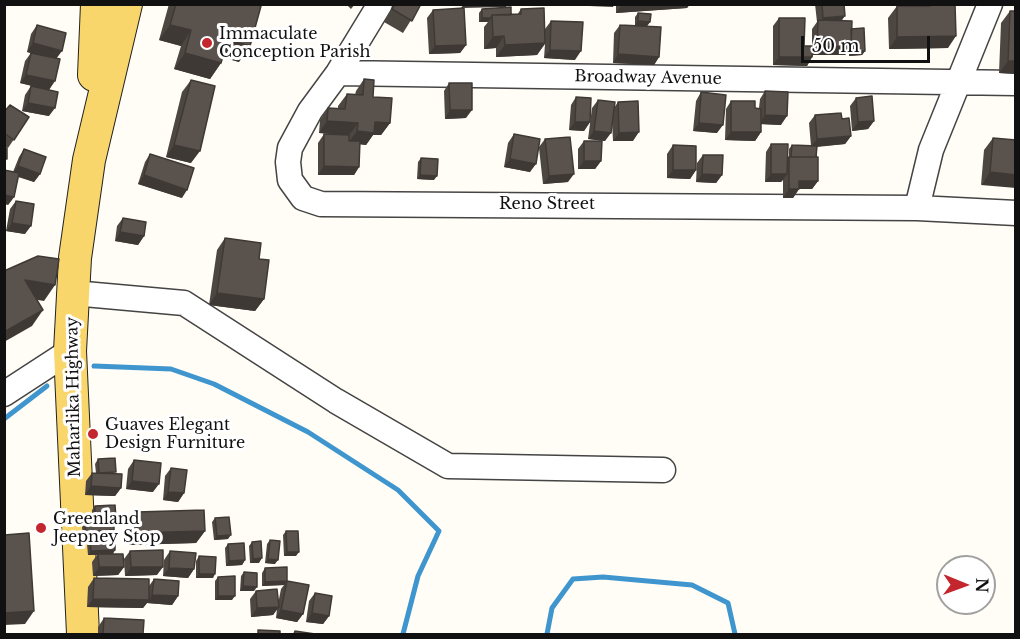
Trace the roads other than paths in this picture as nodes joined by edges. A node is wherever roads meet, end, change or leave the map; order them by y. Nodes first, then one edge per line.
1 (97, 4) edge
2 (126, 4) edge
3 (381, 4) edge
4 (990, 4) edge
5 (338, 73) junction
6 (957, 82) junction
7 (1016, 83) edge
8 (89, 160) junction
9 (917, 208) junction
10 (1016, 213) edge
11 (73, 293) junction
12 (70, 351) junction
13 (4, 394) edge
14 (663, 470) dead end
15 (83, 634) edge

1 - 8 main road, Maharlika Highway
2 - 8 main road, Maharlika Highway
3 - 5 street, Reno Street
4 - 6 street
5 - 6 street, Broadway Avenue
5 - 9 street, Reno Street
6 - 7 street, Broadway Avenue
6 - 9 street
8 - 11 main road, Maharlika Highway
9 - 10 street, Reno Street
11 - 12 main road, Maharlika Highway
11 - 14 street
12 - 13 street
12 - 15 main road, Maharlika Highway

